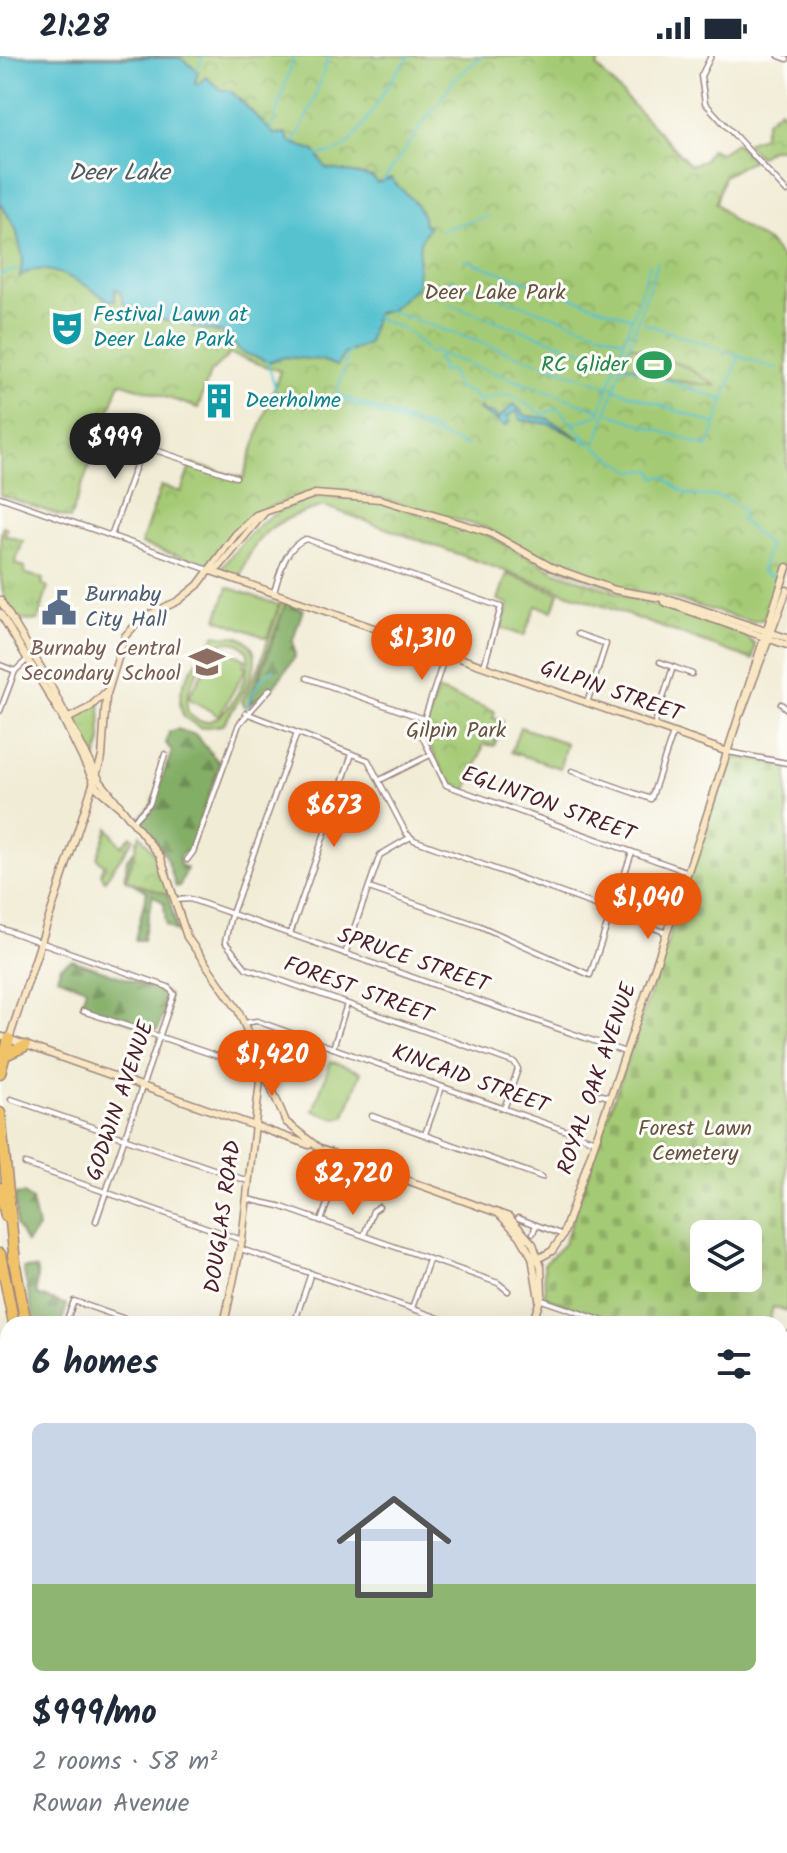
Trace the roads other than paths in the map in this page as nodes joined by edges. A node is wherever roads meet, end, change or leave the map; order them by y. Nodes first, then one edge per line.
1 (711, 56) edge
2 (779, 56) edge
3 (787, 59) edge
4 (787, 192) edge
5 (236, 477) dead end
6 (0, 497) edge
7 (111, 536) junction
8 (787, 567) edge
9 (211, 571) junction
10 (787, 590) edge
11 (274, 592) junction
12 (0, 600) edge
13 (0, 613) edge
14 (778, 617) junction
15 (770, 618) junction
16 (751, 629) junction
17 (578, 634) dead end
18 (768, 635) junction
19 (786, 641) edge
20 (762, 651) junction
21 (446, 653) junction
22 (31, 656) junction
23 (660, 662) dead end
24 (0, 665) edge
25 (484, 666) junction
26 (673, 667) junction
27 (15, 671) junction
28 (692, 674) dead end
29 (307, 678) dead end
30 (270, 689) dead end
31 (108, 690) junction
32 (587, 703) junction
33 (781, 704) dead end
34 (787, 709) edge
35 (0, 711) edge
36 (246, 713) junction
37 (69, 718) junction
38 (424, 719) junction
39 (654, 726) junction
40 (297, 733) junction
41 (673, 733) junction
42 (728, 752) junction
43 (165, 754) dead end
44 (352, 754) junction
45 (430, 755) junction
46 (787, 763) edge
47 (572, 771) dead end
48 (95, 778) junction
49 (380, 780) junction
50 (103, 794) junction
51 (89, 796) junction
52 (123, 810) junction
53 (133, 821) junction
54 (409, 838) junction
55 (632, 852) junction
56 (187, 860) dead end
57 (688, 872) junction
58 (369, 888) junction
59 (177, 902) junction
60 (612, 911) junction
61 (232, 914) junction
62 (643, 924) dead end
63 (0, 928) edge
64 (667, 933) junction
65 (290, 934) junction
66 (43, 943) junction
67 (345, 954) junction
68 (347, 1004) junction
69 (83, 1011) dead end
70 (244, 1023) junction
71 (5, 1038) edge
72 (160, 1039) junction
73 (25, 1046) junction
74 (333, 1048) junction
75 (625, 1052) junction
76 (5, 1055) junction
77 (220, 1057) dead end
78 (261, 1067) junction
79 (0, 1073) edge
80 (143, 1087) junction
81 (442, 1087) junction
82 (592, 1093) dead end
83 (610, 1097) junction
84 (11, 1099) dead end
85 (504, 1109) junction
86 (0, 1113) edge
87 (372, 1116) dead end
88 (254, 1125) junction
89 (298, 1134) junction
90 (425, 1135) junction
91 (285, 1137) junction
92 (125, 1139) junction
93 (595, 1141) junction
94 (313, 1145) junction
95 (25, 1164) dead end
96 (542, 1177) dead end
97 (248, 1181) junction
98 (334, 1184) dead end
99 (0, 1188) edge
100 (106, 1192) junction
101 (247, 1199) junction
102 (379, 1207) dead end
103 (518, 1218) dead end
104 (96, 1221) dead end
105 (321, 1221) junction
106 (536, 1225) junction
107 (533, 1233) dead end
108 (563, 1235) junction
109 (364, 1236) junction
110 (242, 1240) junction
111 (241, 1249) junction
112 (0, 1254) edge
113 (429, 1260) junction
114 (537, 1260) junction
115 (15, 1262) junction
116 (311, 1273) junction
117 (508, 1291) dead end
118 (539, 1299) junction
119 (412, 1308) junction
120 (12, 1316) edge
121 (25, 1316) edge
122 (68, 1316) edge
123 (116, 1316) edge
124 (226, 1316) edge
125 (297, 1316) edge
126 (434, 1316) edge
127 (534, 1316) edge
128 (589, 1316) edge

1 - 4 street
2 - 3 street
5 - 7 street
6 - 7 street
7 - 9 street
8 - 15 main road, ROYAL OAK AVENUE
9 - 11 main road, GILPIN STREET
9 - 16 main road
9 - 31 main road
10 - 14 main road, ROYAL OAK AVENUE
11 - 21 main road, GILPIN STREET
11 - 25 street
12 - 22 main road
13 - 22 main road
14 - 18 main road, ROYAL OAK AVENUE
14 - 19 main road
15 - 16 main road
15 - 18 main road, ROYAL OAK AVENUE
16 - 18 main road
16 - 20 main road
17 - 32 street
18 - 19 main road
18 - 20 main road, ROYAL OAK AVENUE
19 - 20 main road
20 - 42 main road, ROYAL OAK AVENUE
21 - 25 main road, GILPIN STREET
21 - 38 street
22 - 27 street
22 - 37 main road
22 - 48 main road
23 - 26 street
24 - 27 street
25 - 32 main road, GILPIN STREET
26 - 28 street
26 - 39 street
27 - 35 street
29 - 38 street
30 - 36 street
31 - 37 main road
31 - 48 main road
32 - 39 main road, GILPIN STREET
33 - 34 street
36 - 40 street
36 - 56 street
37 - 48 main road
38 - 45 street, EGLINTON STREET
39 - 41 main road, GILPIN STREET
40 - 44 street
40 - 61 street
41 - 42 main road, GILPIN STREET
41 - 47 street
42 - 46 street
42 - 57 main road, ROYAL OAK AVENUE
43 - 53 street
44 - 49 street
44 - 65 street
45 - 49 street
45 - 55 street, EGLINTON STREET
48 - 50 main road
48 - 51 main road
48 - 52 main road
49 - 54 street
50 - 51 main road
50 - 52 main road
51 - 66 main road
52 - 53 main road
53 - 59 main road
54 - 58 street
54 - 60 street
55 - 57 street, EGLINTON STREET
55 - 60 street
57 - 64 main road, ROYAL OAK AVENUE
58 - 60 street
58 - 67 street
59 - 61 street, SPRUCE STREET
59 - 70 main road
61 - 65 street, SPRUCE STREET
61 - 68 street, FOREST STREET
62 - 64 street
63 - 66 street
64 - 75 main road, ROYAL OAK AVENUE
65 - 67 street, SPRUCE STREET
66 - 71 main road
66 - 72 street, GODWIN AVENUE
67 - 75 street, SPRUCE STREET
68 - 74 street
68 - 85 street, FOREST STREET
69 - 72 street
70 - 74 street, KINCAID STREET
70 - 78 main road
71 - 73 main road
71 - 76 highway
72 - 77 street
72 - 80 street, GODWIN AVENUE
73 - 76 highway
73 - 80 main road
74 - 81 street, KINCAID STREET
75 - 83 main road, ROYAL OAK AVENUE
76 - 79 highway
78 - 88 main road, DOUGLAS ROAD
78 - 89 main road
80 - 88 main road
80 - 92 street, GODWIN AVENUE
81 - 85 street, KINCAID STREET
81 - 90 street
82 - 83 street
83 - 93 main road, ROYAL OAK AVENUE
84 - 92 street
85 - 93 street, KINCAID STREET
86 - 115 highway
87 - 90 street
88 - 91 main road
88 - 97 main road, DOUGLAS ROAD
89 - 91 main road
89 - 94 main road
90 - 96 street
91 - 94 main road
92 - 97 street
92 - 100 street, GODWIN AVENUE
93 - 108 main road, ROYAL OAK AVENUE
94 - 114 main road
95 - 100 street
97 - 101 main road, DOUGLAS ROAD
98 - 105 street
99 - 115 highway
100 - 104 street, GODWIN AVENUE
100 - 110 street
101 - 105 street
101 - 110 main road, DOUGLAS ROAD
102 - 109 street
103 - 106 street
105 - 109 street
106 - 107 street
106 - 108 street
108 - 114 main road, ROYAL OAK AVENUE
109 - 113 street
110 - 111 main road, DOUGLAS ROAD
111 - 116 street
111 - 124 main road, DOUGLAS ROAD
112 - 120 highway
113 - 117 street
113 - 119 street
114 - 118 main road
115 - 121 highway
116 - 119 street
116 - 125 street
118 - 127 main road
118 - 128 street
119 - 126 street
122 - 123 street

